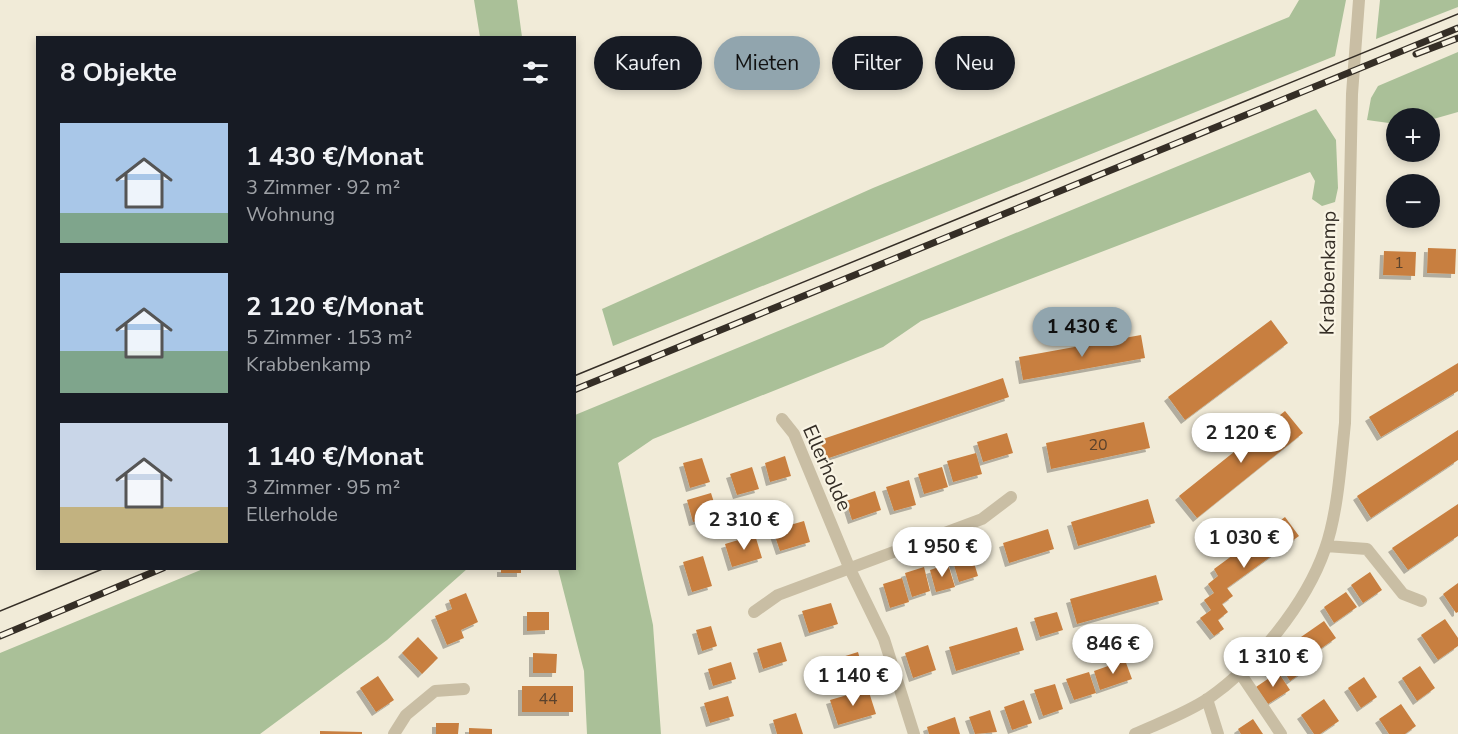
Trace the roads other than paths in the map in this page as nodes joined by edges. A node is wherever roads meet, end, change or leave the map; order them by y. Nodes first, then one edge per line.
1 (1359, 0) edge
2 (782, 419) dead end
3 (1011, 497) dead end
4 (1326, 546) junction
5 (849, 567) junction
6 (1421, 601) dead end
7 (754, 612) dead end
8 (1240, 673) junction
9 (464, 689) dead end
10 (1207, 699) junction
11 (394, 734) edge
12 (914, 734) edge
13 (1135, 734) edge
14 (1218, 734) edge
15 (1281, 734) edge

1 - 4 street, Krabbenkamp
2 - 5 street, Ellerholde
3 - 5 street
4 - 6 street
4 - 8 street, Krabbenkamp
5 - 7 street
5 - 12 street, Ellerholde
8 - 10 street, Krabbenkamp
8 - 15 street
9 - 11 street
10 - 13 street, Krabbenkamp
10 - 14 street

